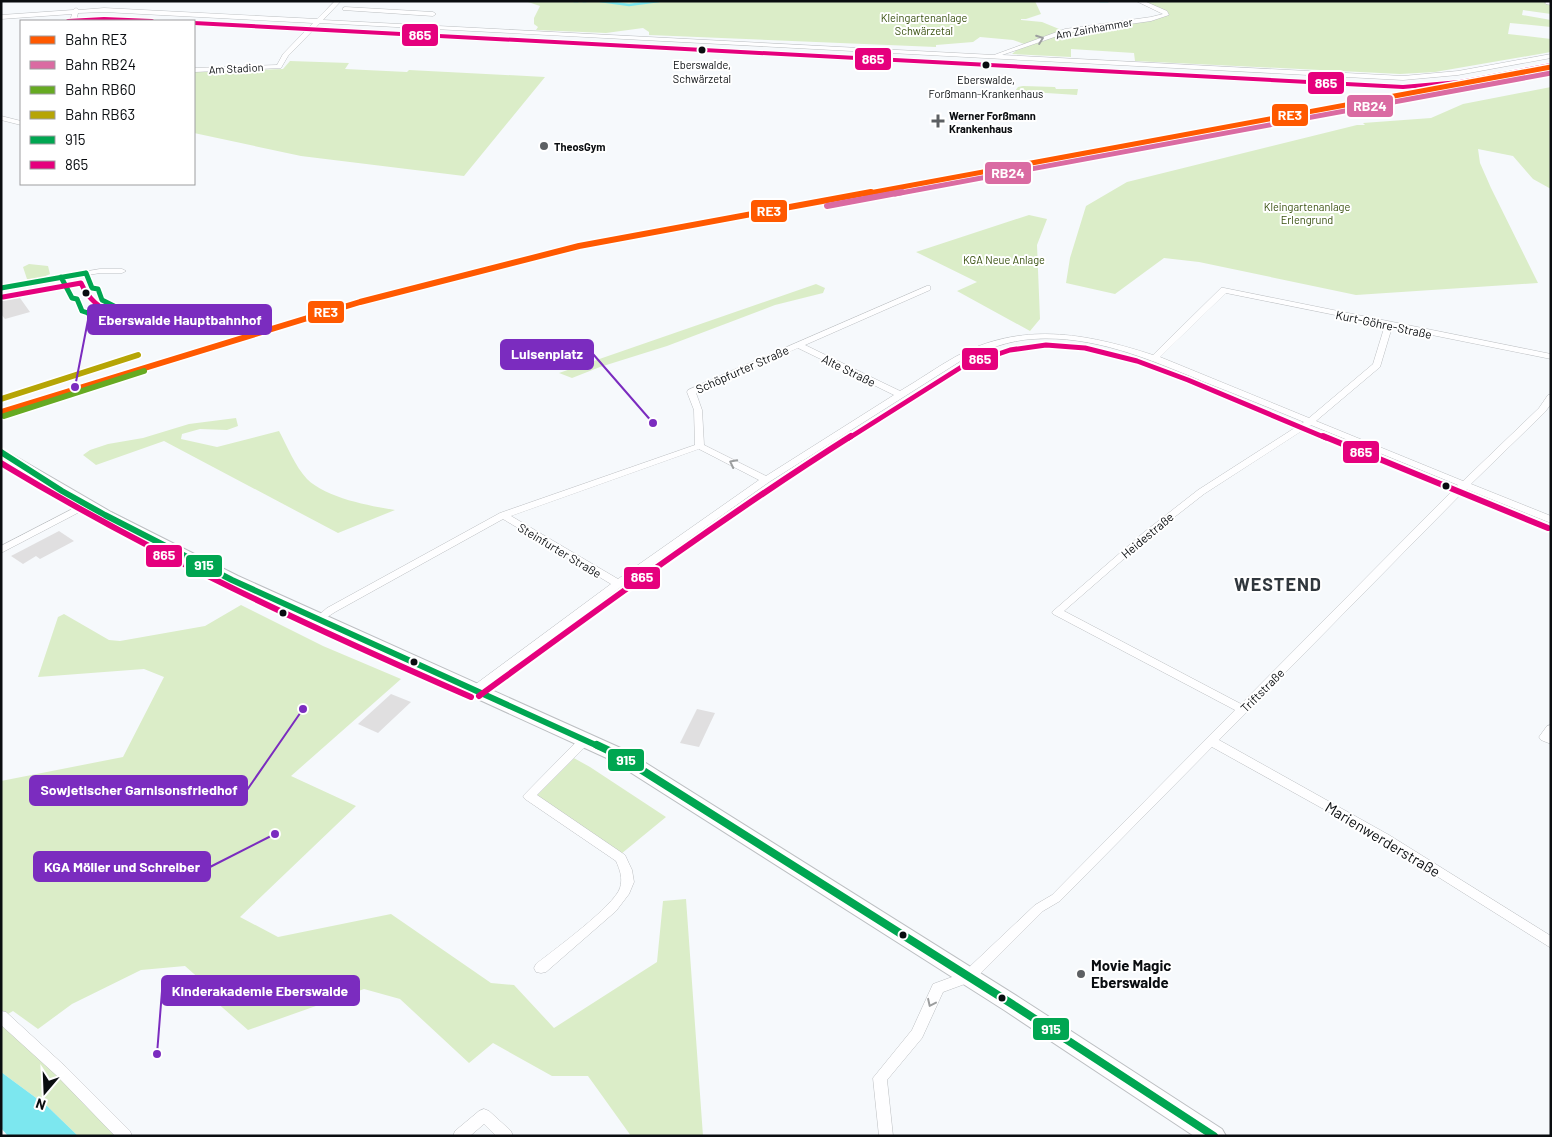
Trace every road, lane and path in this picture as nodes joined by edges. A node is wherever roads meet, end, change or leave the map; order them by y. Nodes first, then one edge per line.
1 (338, 1) edge
2 (1139, 1) edge
3 (345, 9) dead end
4 (4, 10) dead end
5 (76, 10) junction
6 (401, 12) junction
7 (433, 14) dead end
8 (1, 17) edge
9 (73, 20) edge
10 (319, 21) junction
11 (389, 25) junction
12 (995, 56) junction
13 (1551, 56) edge
14 (195, 70) edge
15 (1, 118) edge
16 (20, 123) edge
17 (122, 271) dead end
18 (1, 288) edge
19 (928, 288) dead end
20 (1389, 325) junction
21 (798, 344) junction
22 (1551, 357) edge
23 (1154, 358) junction
24 (900, 395) junction
25 (1551, 398) edge
26 (1310, 422) junction
27 (700, 446) junction
28 (1, 452) edge
29 (766, 480) junction
30 (1464, 485) junction
31 (86, 505) junction
32 (503, 515) junction
33 (1551, 520) edge
34 (1, 550) edge
35 (618, 584) junction
36 (318, 620) junction
37 (474, 689) junction
38 (1242, 709) junction
39 (586, 739) junction
40 (1211, 741) junction
41 (1551, 943) edge
42 (541, 968) dead end
43 (968, 977) junction
44 (1, 1016) edge
45 (125, 1136) edge
46 (460, 1136) edge
47 (506, 1136) edge
48 (886, 1136) edge
49 (1214, 1136) edge

1 - 10 street, Am Stadion
12 -> 2 street, Am Zainhammer
3 - 6 street
4 - 8 street
5 - 8 street
5 - 9 street
5 - 10 street
6 - 7 street
6 - 11 street
10 - 11 street
10 - 14 street, Am Stadion
11 - 12 street
12 - 13 street
15 - 16 street
17 - 18 street
19 - 21 street, Schöpfurter Straße
20 - 22 street, Kurt-Göhre-Straße
20 - 23 street, Kurt-Göhre-Straße
20 - 26 street, Heidestraße
21 - 24 street, Alte Straße
21 - 27 street, Schöpfurter Straße
23 - 24 street
23 - 26 street
24 - 29 street
25 - 30 street, Triftstraße
26 - 30 street
26 - 38 street, Heidestraße
29 -> 27 street
27 - 32 street
28 - 31 main road
29 - 35 street
30 - 33 street
30 - 38 street, Triftstraße
31 - 34 street
31 - 36 main road
32 - 35 street, Steinfurter Straße
32 - 36 street
35 - 37 street
36 - 37 main road
37 - 39 main road
38 - 40 street, Triftstraße
39 - 42 street
39 - 43 main road
40 - 41 street, Marienwerderstraße
40 - 43 street, Triftstraße
43 -> 48 street
43 - 49 main road
44 - 45 street
46 - 47 street

